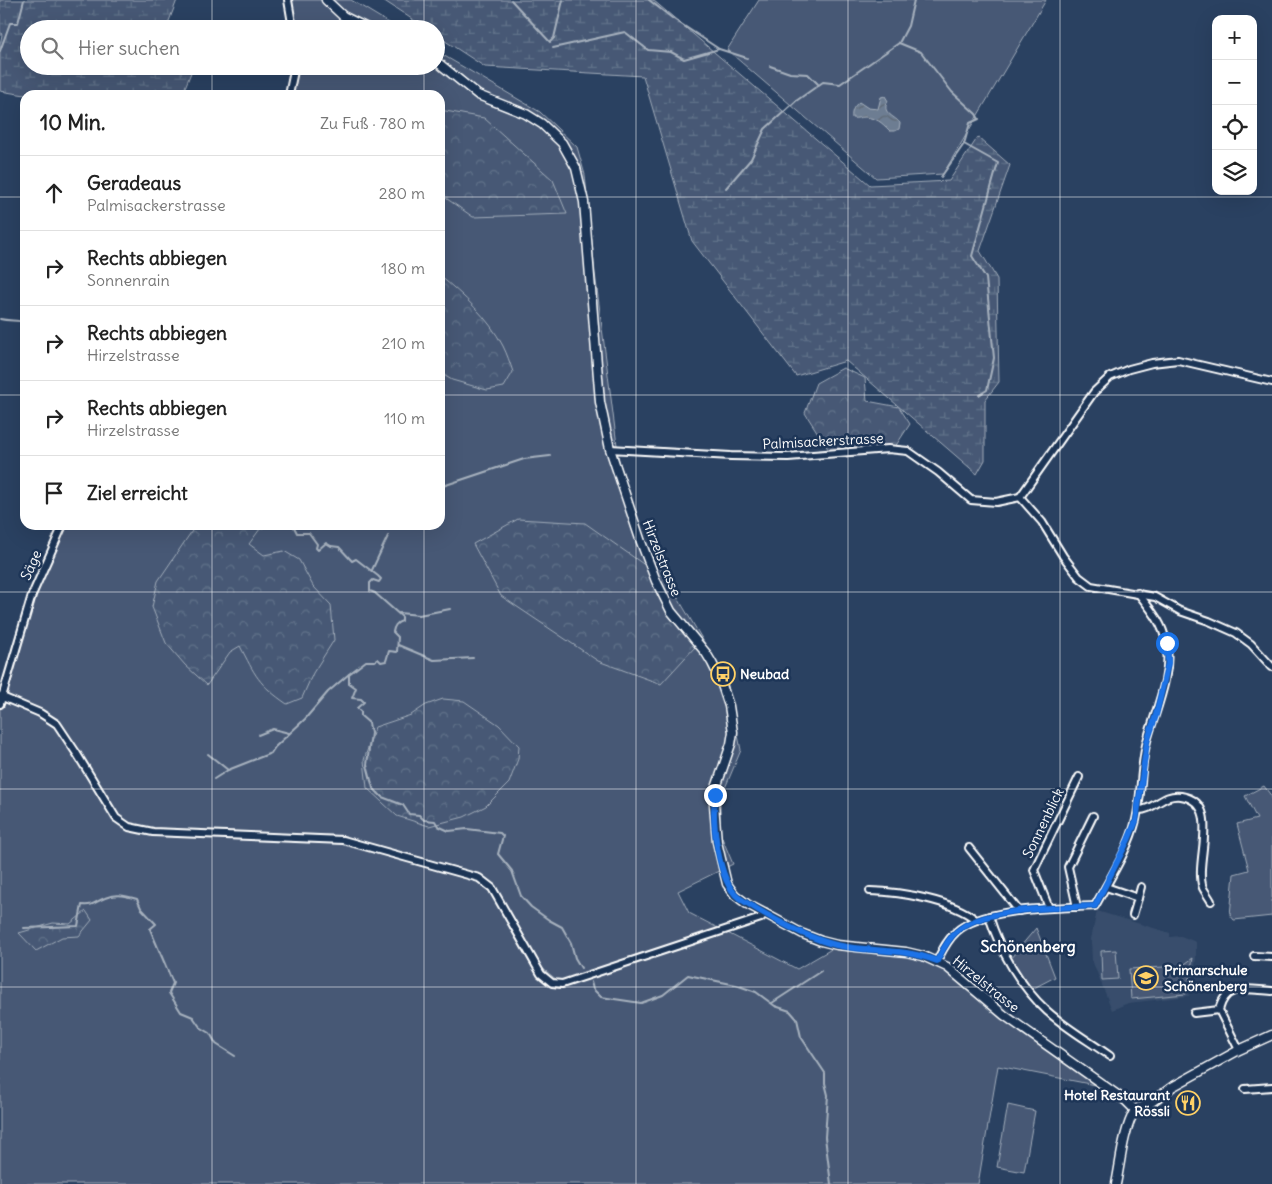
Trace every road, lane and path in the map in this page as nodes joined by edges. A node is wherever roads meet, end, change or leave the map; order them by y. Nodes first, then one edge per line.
1 (288, 0) edge
2 (326, 0) edge
3 (292, 20) edge
4 (351, 20) edge
5 (445, 68) edge
6 (294, 75) edge
7 (290, 90) edge
8 (1272, 382) edge
9 (610, 449) junction
10 (1020, 497) junction
11 (61, 530) edge
12 (1138, 593) junction
13 (1272, 667) edge
14 (1, 699) edge
15 (1079, 777) dead end
16 (1138, 810) junction
17 (1093, 816) dead end
18 (969, 848) dead end
19 (1106, 887) junction
20 (1142, 887) dead end
21 (870, 891) dead end
22 (1138, 898) junction
23 (1212, 901) dead end
24 (1077, 907) junction
25 (1049, 908) junction
26 (1019, 911) junction
27 (765, 913) junction
28 (1133, 915) dead end
29 (989, 916) junction
30 (976, 920) junction
31 (1254, 956) dead end
32 (1272, 957) edge
33 (937, 961) junction
34 (1272, 991) edge
35 (1219, 1010) junction
36 (1194, 1013) dead end
37 (1272, 1035) edge
38 (1239, 1050) junction
39 (1110, 1056) dead end
40 (1272, 1087) edge
41 (1245, 1089) dead end
42 (1135, 1110) junction
43 (1116, 1184) edge

1 - 3 street
2 - 4 street
5 - 9 street, Hirzelstrasse
6 - 7 street
8 - 10 street
9 - 10 street, Palmisackerstrasse
9 - 27 street, Hirzelstrasse
10 - 12 street
11 - 14 street, Säge
12 - 13 street
12 - 16 street
14 - 27 street
15 - 25 street, Sonnenblick
16 - 19 street
16 - 23 street
17 - 24 street
18 - 26 street
19 - 22 street
19 - 24 street
20 - 22 street
21 - 30 street
22 - 28 street
24 - 25 street
25 - 26 street
26 - 29 street
27 - 33 street, Hirzelstrasse
29 - 30 street
29 - 39 street
30 - 33 street
31 - 32 street
33 - 42 street, Hirzelstrasse
34 - 35 street
35 - 36 street
35 - 38 street
37 - 38 street
38 - 42 street
40 - 41 street
42 - 43 street

